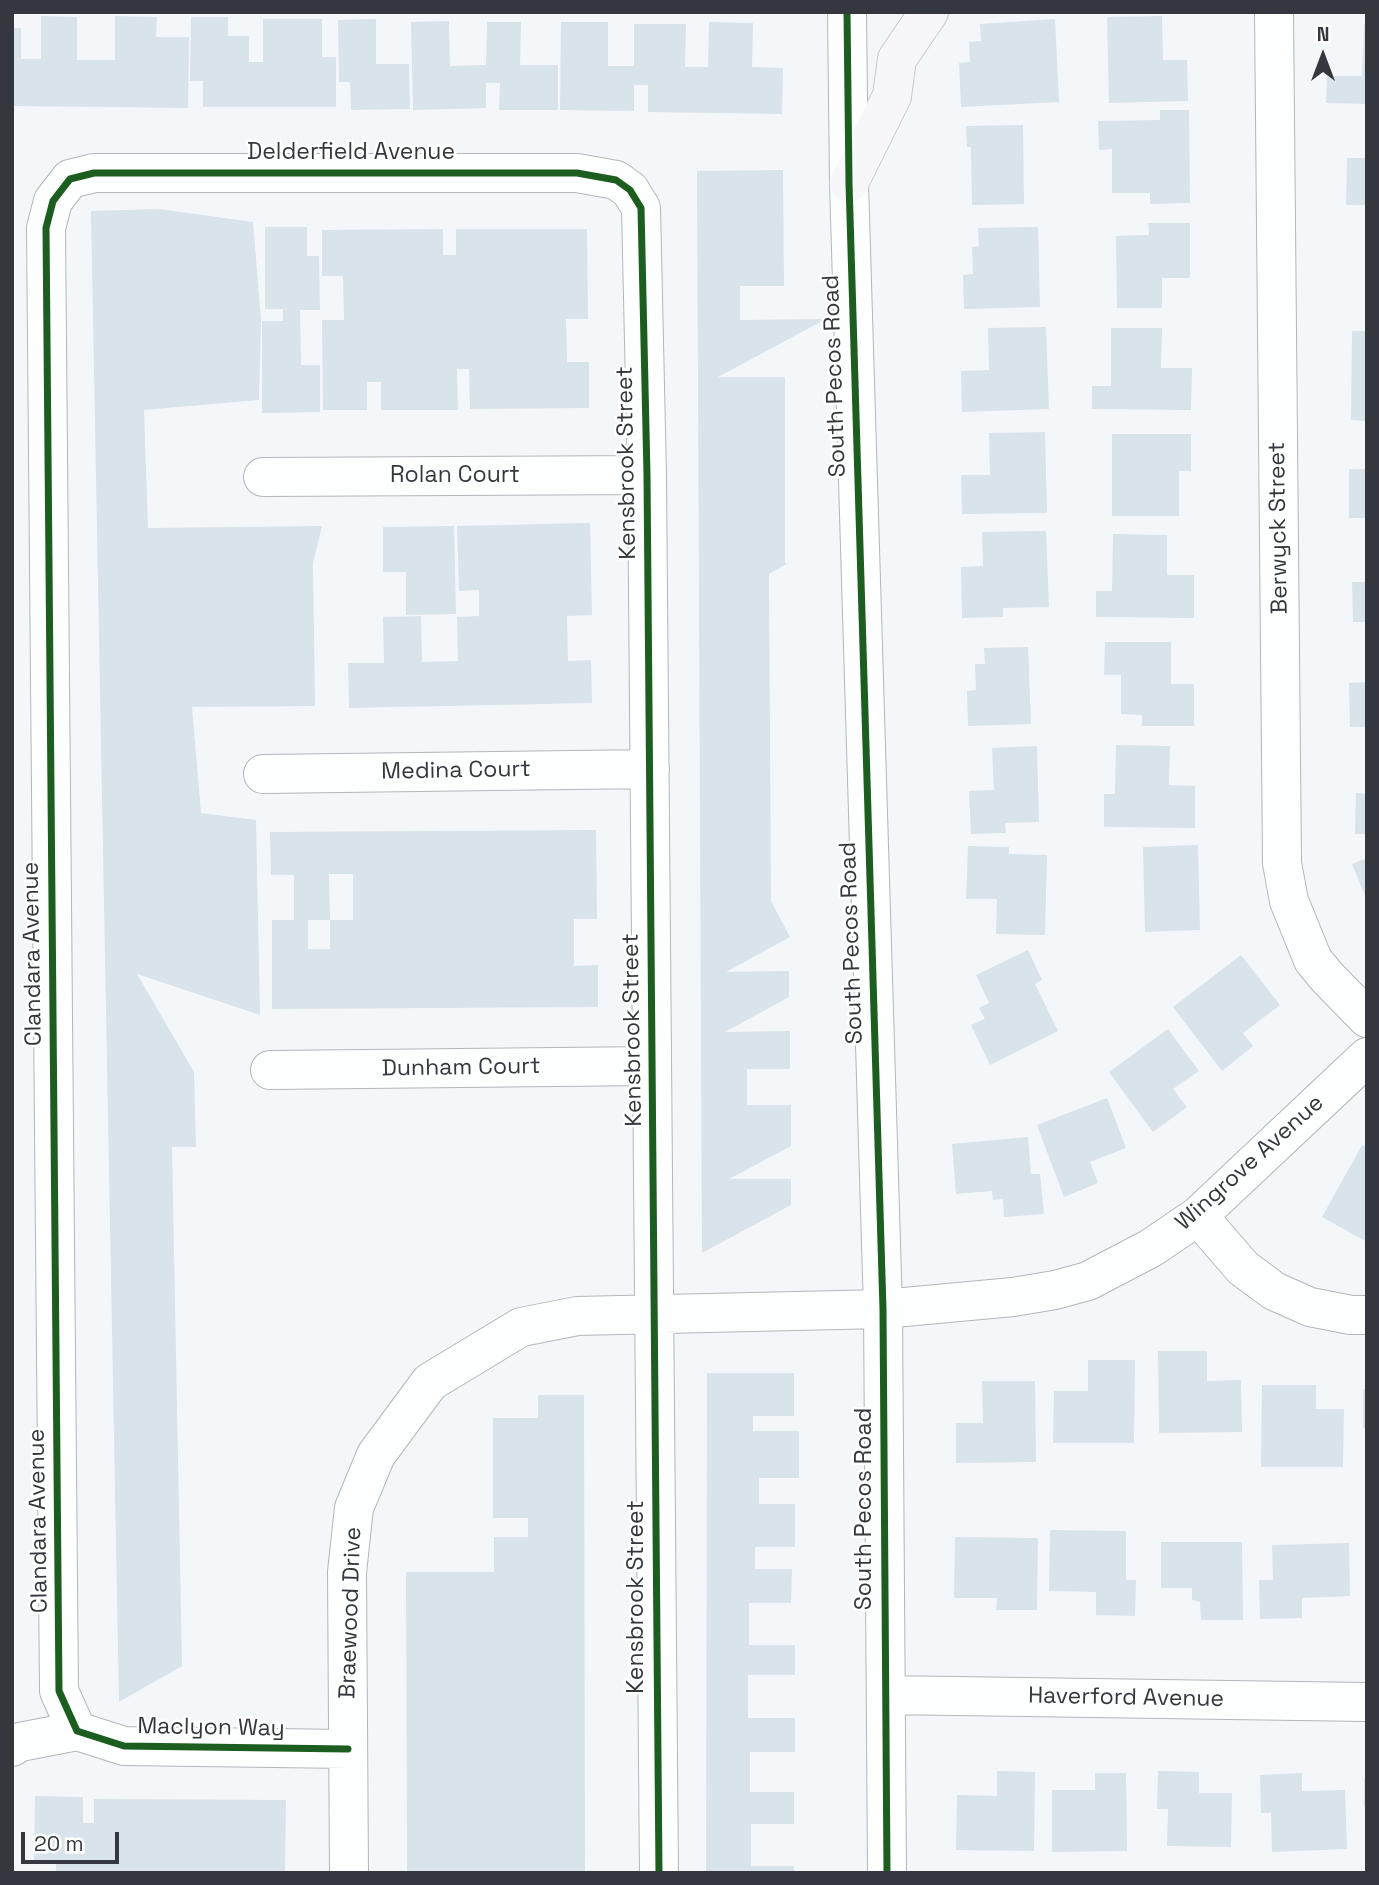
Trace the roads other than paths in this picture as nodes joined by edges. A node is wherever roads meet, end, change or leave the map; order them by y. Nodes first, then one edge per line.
1 (847, 12) edge
2 (929, 12) edge
3 (1274, 12) edge
4 (70, 179) joint
5 (849, 184) junction
6 (629, 190) joint
7 (648, 475) junction
8 (263, 477) dead end
9 (650, 769) junction
10 (263, 774) dead end
11 (1367, 1018) edge
12 (1367, 1057) edge
13 (652, 1066) junction
14 (270, 1070) dead end
15 (1198, 1216) junction
16 (883, 1309) junction
17 (654, 1315) junction
18 (1367, 1315) edge
19 (886, 1695) junction
20 (1367, 1702) edge
21 (76, 1731) junction
22 (12, 1746) edge
23 (348, 1749) junction
24 (349, 1873) edge
25 (659, 1873) edge
26 (887, 1873) edge

1 - 5 street, South Pecos Road
2 - 5 main road
3 - 11 street, Berwyck Street
4 - 6 street, Delderfield Avenue
4 - 21 street, Clandara Avenue
5 - 16 street, South Pecos Road
6 - 7 street, Kensbrook Street
7 - 8 street, Rolan Court
7 - 9 street, Kensbrook Street
9 - 10 street, Medina Court
9 - 13 street, Kensbrook Street
12 - 15 street, Wingrove Avenue
13 - 14 street, Dunham Court
13 - 17 street, Kensbrook Street
15 - 16 street, Wingrove Avenue
15 - 18 street
16 - 17 street, Braewood Drive
16 - 19 street, South Pecos Road
17 - 23 street, Braewood Drive
17 - 25 street, Kensbrook Street
19 - 20 street, Haverford Avenue
19 - 26 street, South Pecos Road
21 - 22 street
21 - 23 street, Maclyon Way
23 - 24 street, Braewood Drive

